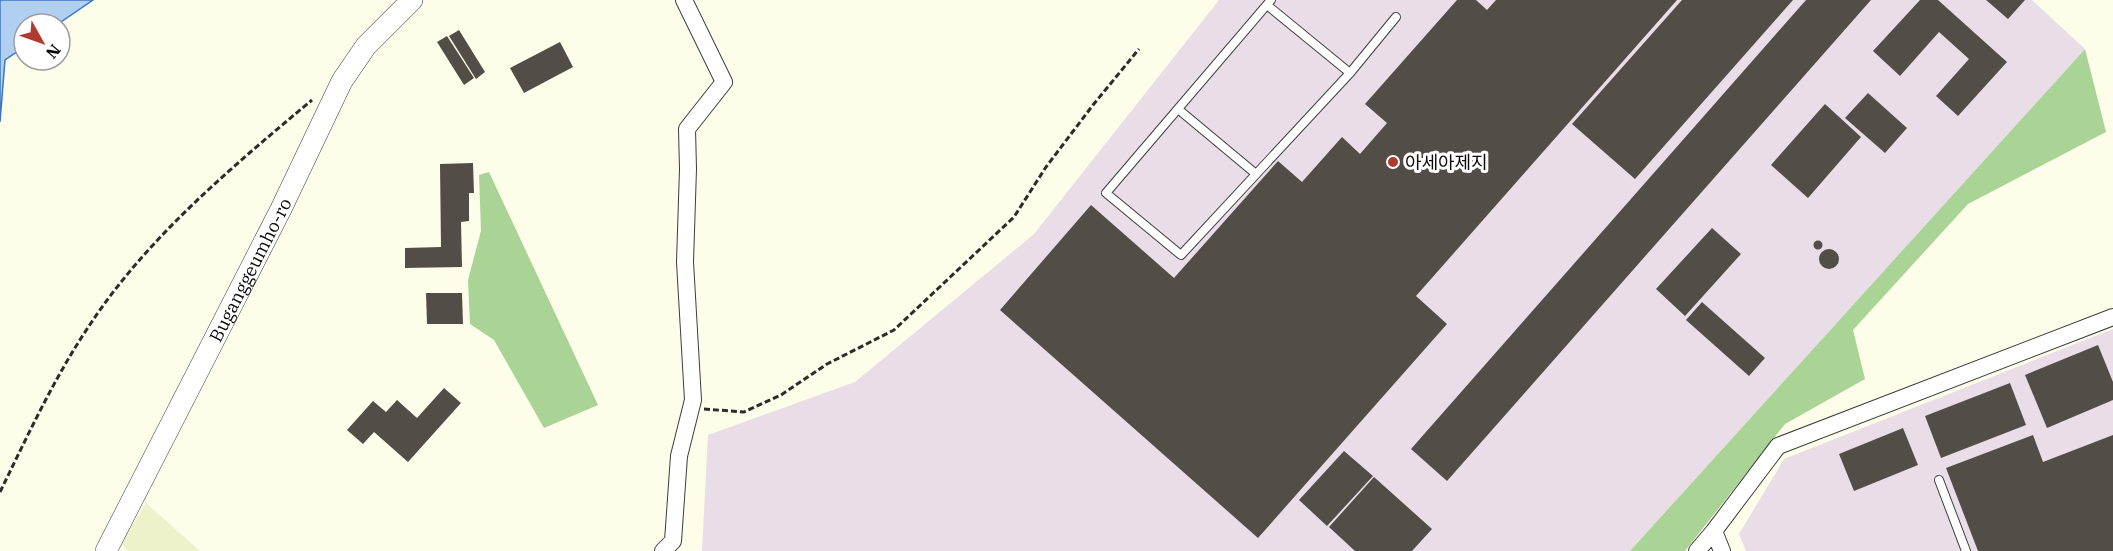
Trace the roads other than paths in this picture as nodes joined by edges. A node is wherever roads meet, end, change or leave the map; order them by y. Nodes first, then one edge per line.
1 (412, 0) edge
2 (684, 0) edge
3 (1269, 3) edge
4 (1396, 17) dead end
5 (1350, 73) junction
6 (1178, 109) junction
7 (1256, 174) junction
8 (2113, 317) edge
9 (1939, 480) dead end
10 (1714, 531) junction
11 (106, 551) edge
12 (663, 551) edge
13 (1697, 551) edge
14 (1722, 551) edge
15 (1966, 551) edge

1 - 11 street, Buganggeumho-ro
2 - 12 street
3 - 5 lane
3 - 6 lane
4 - 5 lane
5 - 7 lane
6 - 7 lane
6 - 7 lane
8 - 10 street
9 - 15 lane
10 - 13 street
10 - 14 street

